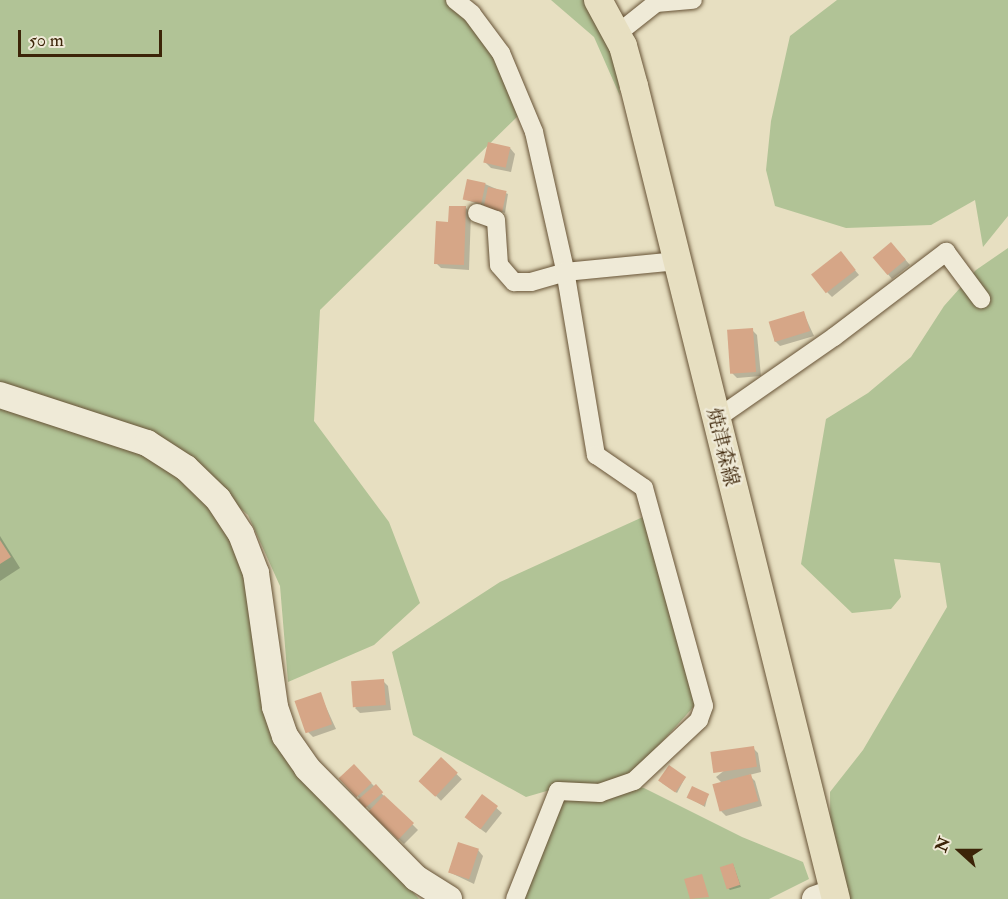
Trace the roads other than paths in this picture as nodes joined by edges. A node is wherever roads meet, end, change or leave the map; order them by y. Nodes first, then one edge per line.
1 (455, 0) edge
2 (598, 0) edge
3 (693, 0) edge
4 (617, 34) junction
5 (477, 213) dead end
6 (677, 261) junction
7 (565, 272) junction
8 (981, 299) dead end
9 (0, 395) edge
10 (716, 419) junction
11 (829, 897) edge
12 (449, 899) edge
13 (515, 899) edge

1 - 7 street
2 - 4 main road, 焼津森線
3 - 4 street
4 - 6 main road, 焼津森線
5 - 7 street
6 - 7 street
6 - 10 main road, 焼津森線
7 - 13 street
8 - 10 street
9 - 12 street
10 - 11 main road, 焼津森線

